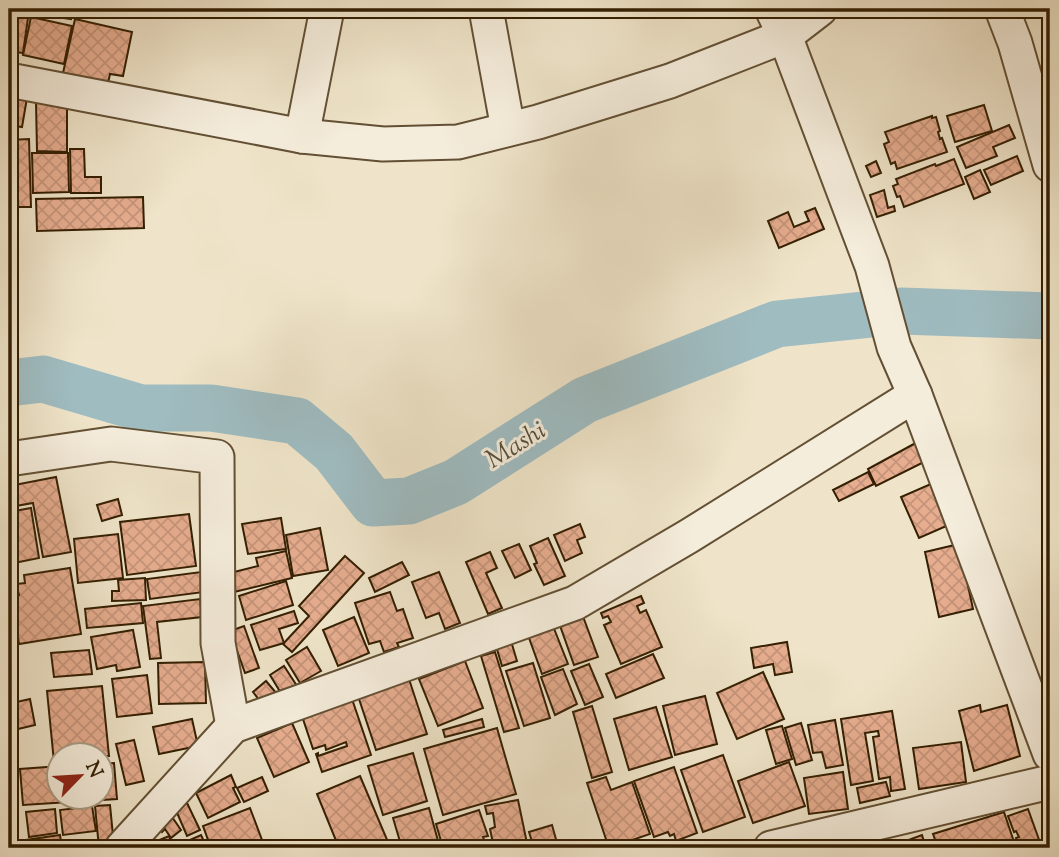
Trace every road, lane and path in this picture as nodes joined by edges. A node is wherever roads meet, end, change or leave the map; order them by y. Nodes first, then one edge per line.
1 (327, 9) edge
2 (486, 9) edge
3 (820, 9) edge
4 (1002, 9) edge
5 (779, 22) edge
6 (9, 80) edge
7 (508, 130) junction
8 (302, 136) junction
9 (1050, 164) edge
10 (915, 395) junction
11 (9, 458) edge
12 (233, 726) junction
13 (1050, 754) edge
14 (1050, 782) edge
15 (122, 848) edge
16 (771, 848) edge

1 - 8 street
2 - 7 street
3 - 5 street
4 - 9 street
5 - 7 street
5 - 10 street
6 - 8 street
7 - 8 street
10 - 12 street
10 - 13 street
11 - 12 street
12 - 15 street
14 - 16 street

